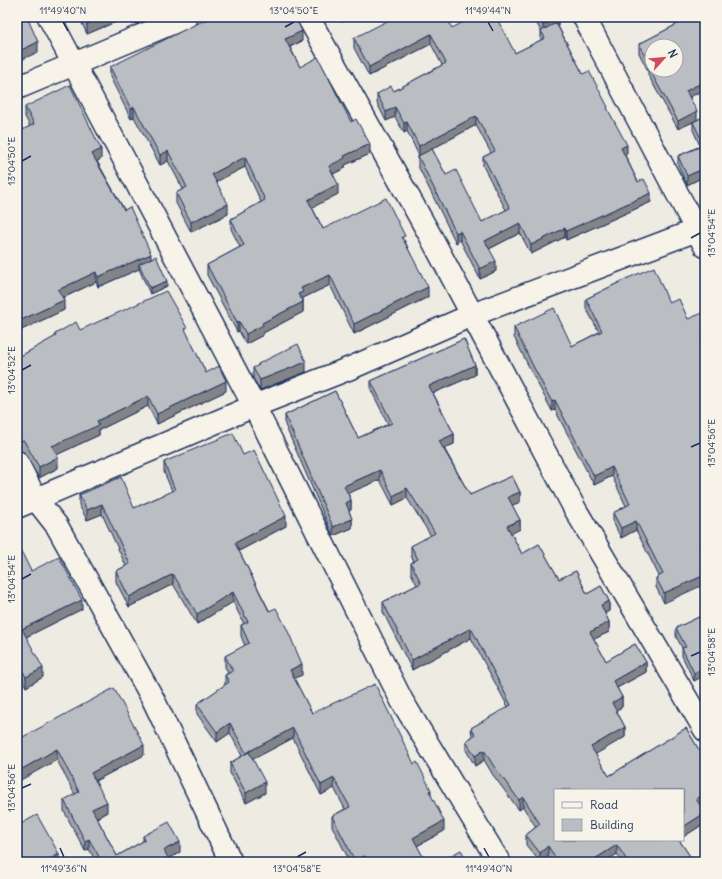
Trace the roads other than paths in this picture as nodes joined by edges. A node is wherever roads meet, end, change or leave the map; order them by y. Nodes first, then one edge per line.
1 (48, 17) edge
2 (186, 17) edge
3 (308, 17) edge
4 (584, 17) edge
5 (74, 64) junction
6 (17, 88) edge
7 (702, 234) edge
8 (472, 315) junction
9 (254, 406) junction
10 (17, 462) edge
11 (26, 502) edge
12 (705, 730) edge
13 (231, 862) edge
14 (499, 862) edge

1 - 5 street
2 - 5 street
3 - 8 street
4 - 7 street
5 - 6 street
5 - 9 street
7 - 8 street
8 - 9 street
8 - 12 street
9 - 11 street
9 - 14 street
10 - 11 street
11 - 13 street

